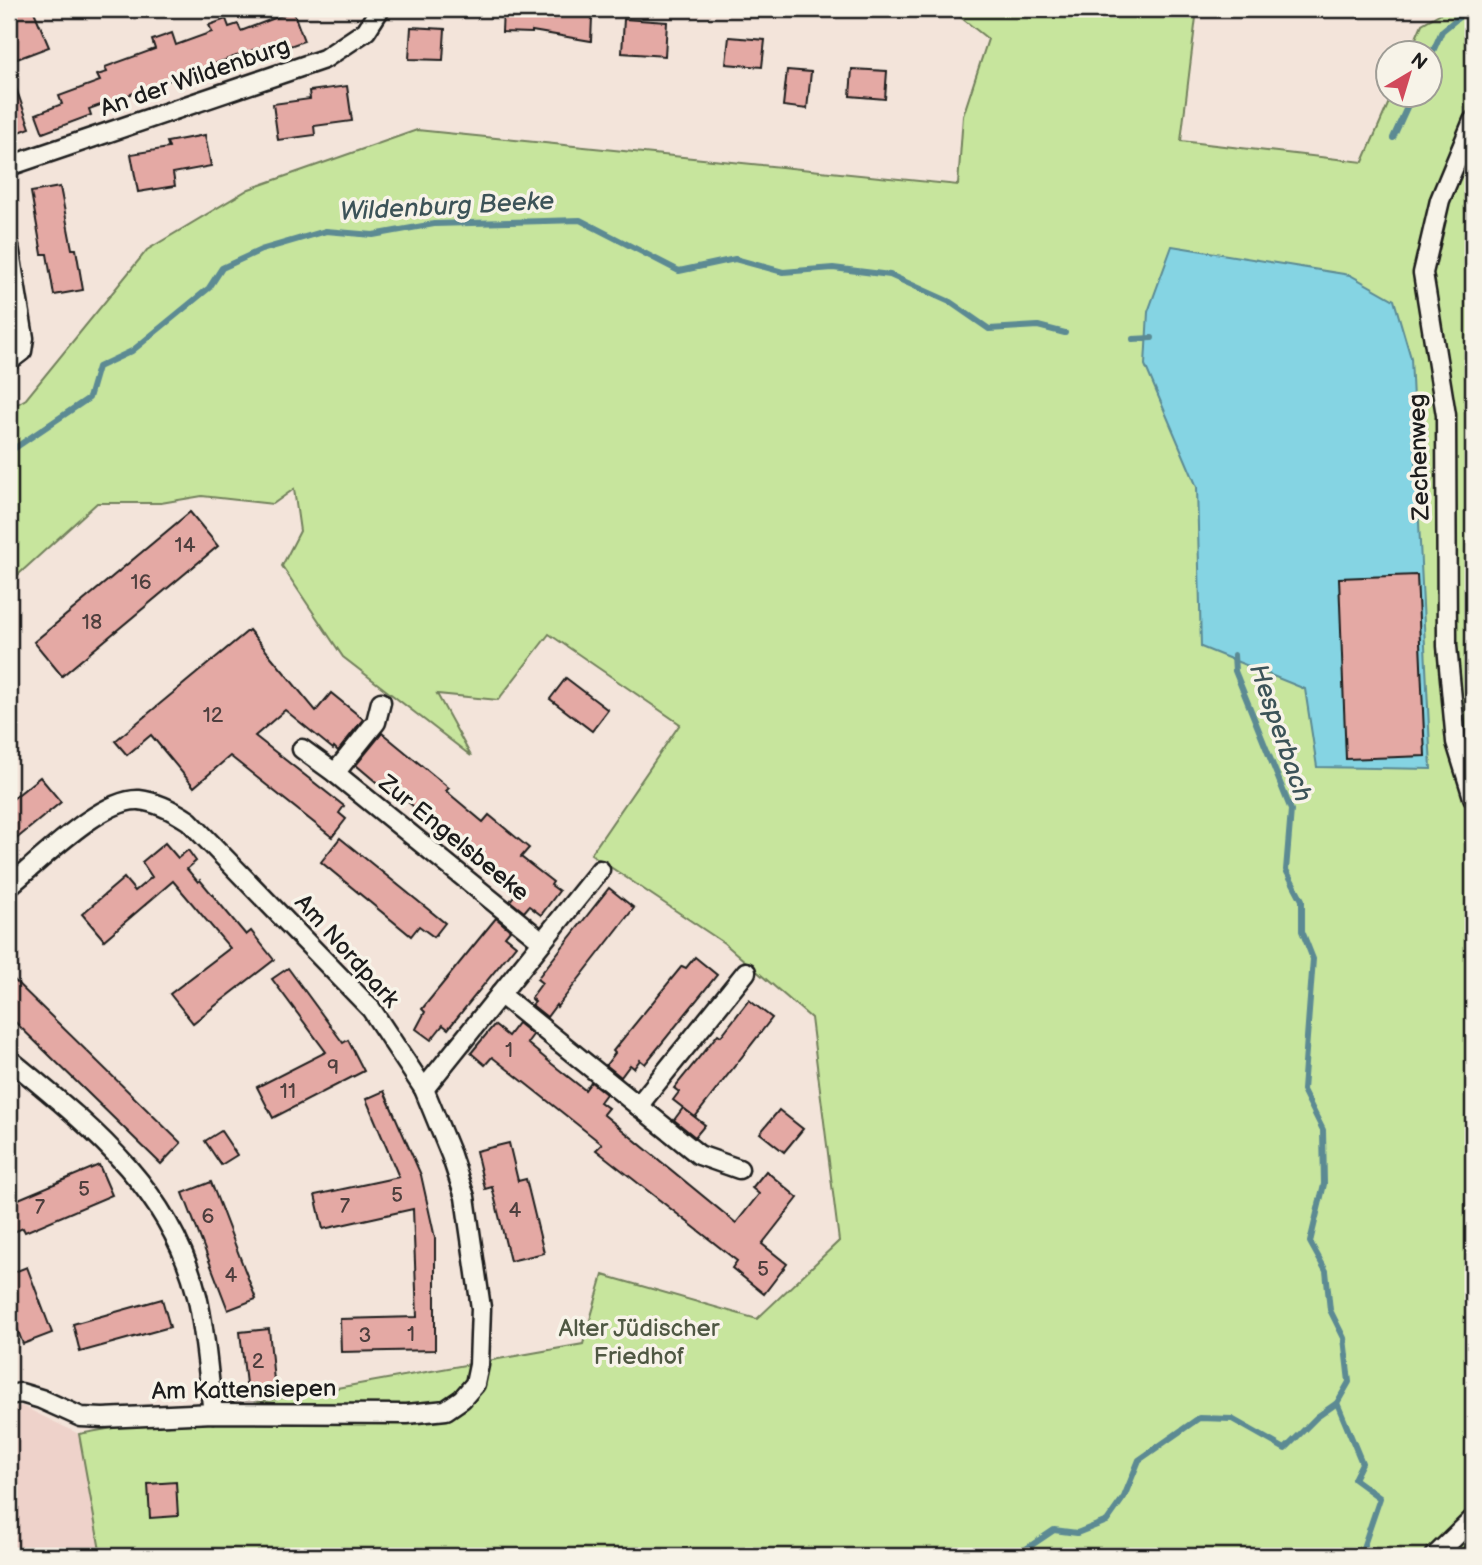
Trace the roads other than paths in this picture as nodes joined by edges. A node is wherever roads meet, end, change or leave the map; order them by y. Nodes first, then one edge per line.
1 (380, 9) edge
2 (1473, 121) edge
3 (9, 166) edge
4 (9, 246) edge
5 (9, 362) edge
6 (381, 702) dead end
7 (302, 749) dead end
8 (335, 773) junction
9 (1473, 797) edge
10 (600, 870) dead end
11 (9, 886) edge
12 (542, 941) junction
13 (746, 972) dead end
14 (500, 994) junction
15 (9, 1059) edge
16 (424, 1089) junction
17 (638, 1106) junction
18 (739, 1169) dead end
19 (475, 1384) joint
20 (9, 1395) edge
21 (213, 1413) junction
22 (1473, 1519) edge
23 (1435, 1556) edge

1 - 3 street, An der Wildenburg
2 - 9 street, Zechenweg
4 - 5 street
6 - 8 street
7 - 8 street, Zur Engelsbeeke
8 - 12 street, Zur Engelsbeeke
10 - 12 street
11 - 16 street, Am Nordpark
12 - 14 street
13 - 17 street
14 - 16 street
14 - 17 street
15 - 21 street
16 - 19 street, Am Nordpark
17 - 18 street
19 - 21 street, Am Kattensiepen
20 - 21 street, Am Kattensiepen
22 - 23 street

